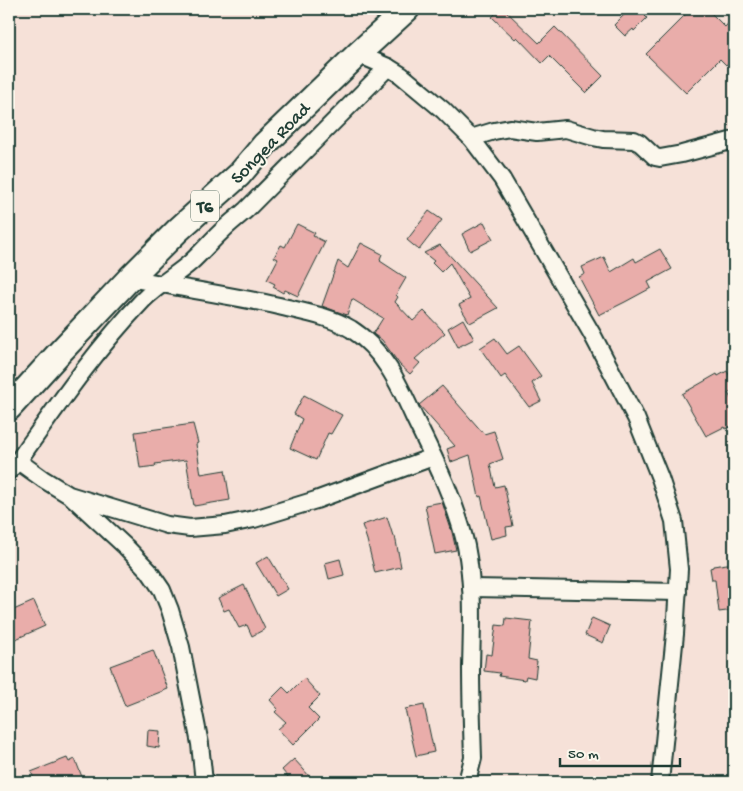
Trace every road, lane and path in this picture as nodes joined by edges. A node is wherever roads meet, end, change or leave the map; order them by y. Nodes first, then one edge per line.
1 (407, 9) edge
2 (358, 54) junction
3 (388, 67) junction
4 (472, 138) junction
5 (733, 142) edge
6 (130, 278) junction
7 (160, 284) junction
8 (9, 408) edge
9 (434, 457) junction
10 (13, 466) edge
11 (69, 495) junction
12 (471, 588) junction
13 (678, 592) junction
14 (204, 782) edge
15 (467, 782) edge
16 (660, 782) edge

1 - 2 highway, Songea Road / T6
2 - 3 street
2 - 6 highway, Songea Road / T6
3 - 4 street
3 - 7 street
4 - 5 street
4 - 13 street
6 - 7 street
6 - 8 highway, Songea Road / T6
7 - 9 street
7 - 10 street
9 - 11 street
9 - 12 street
10 - 11 street
11 - 14 street
12 - 13 street
12 - 15 street
13 - 16 street

